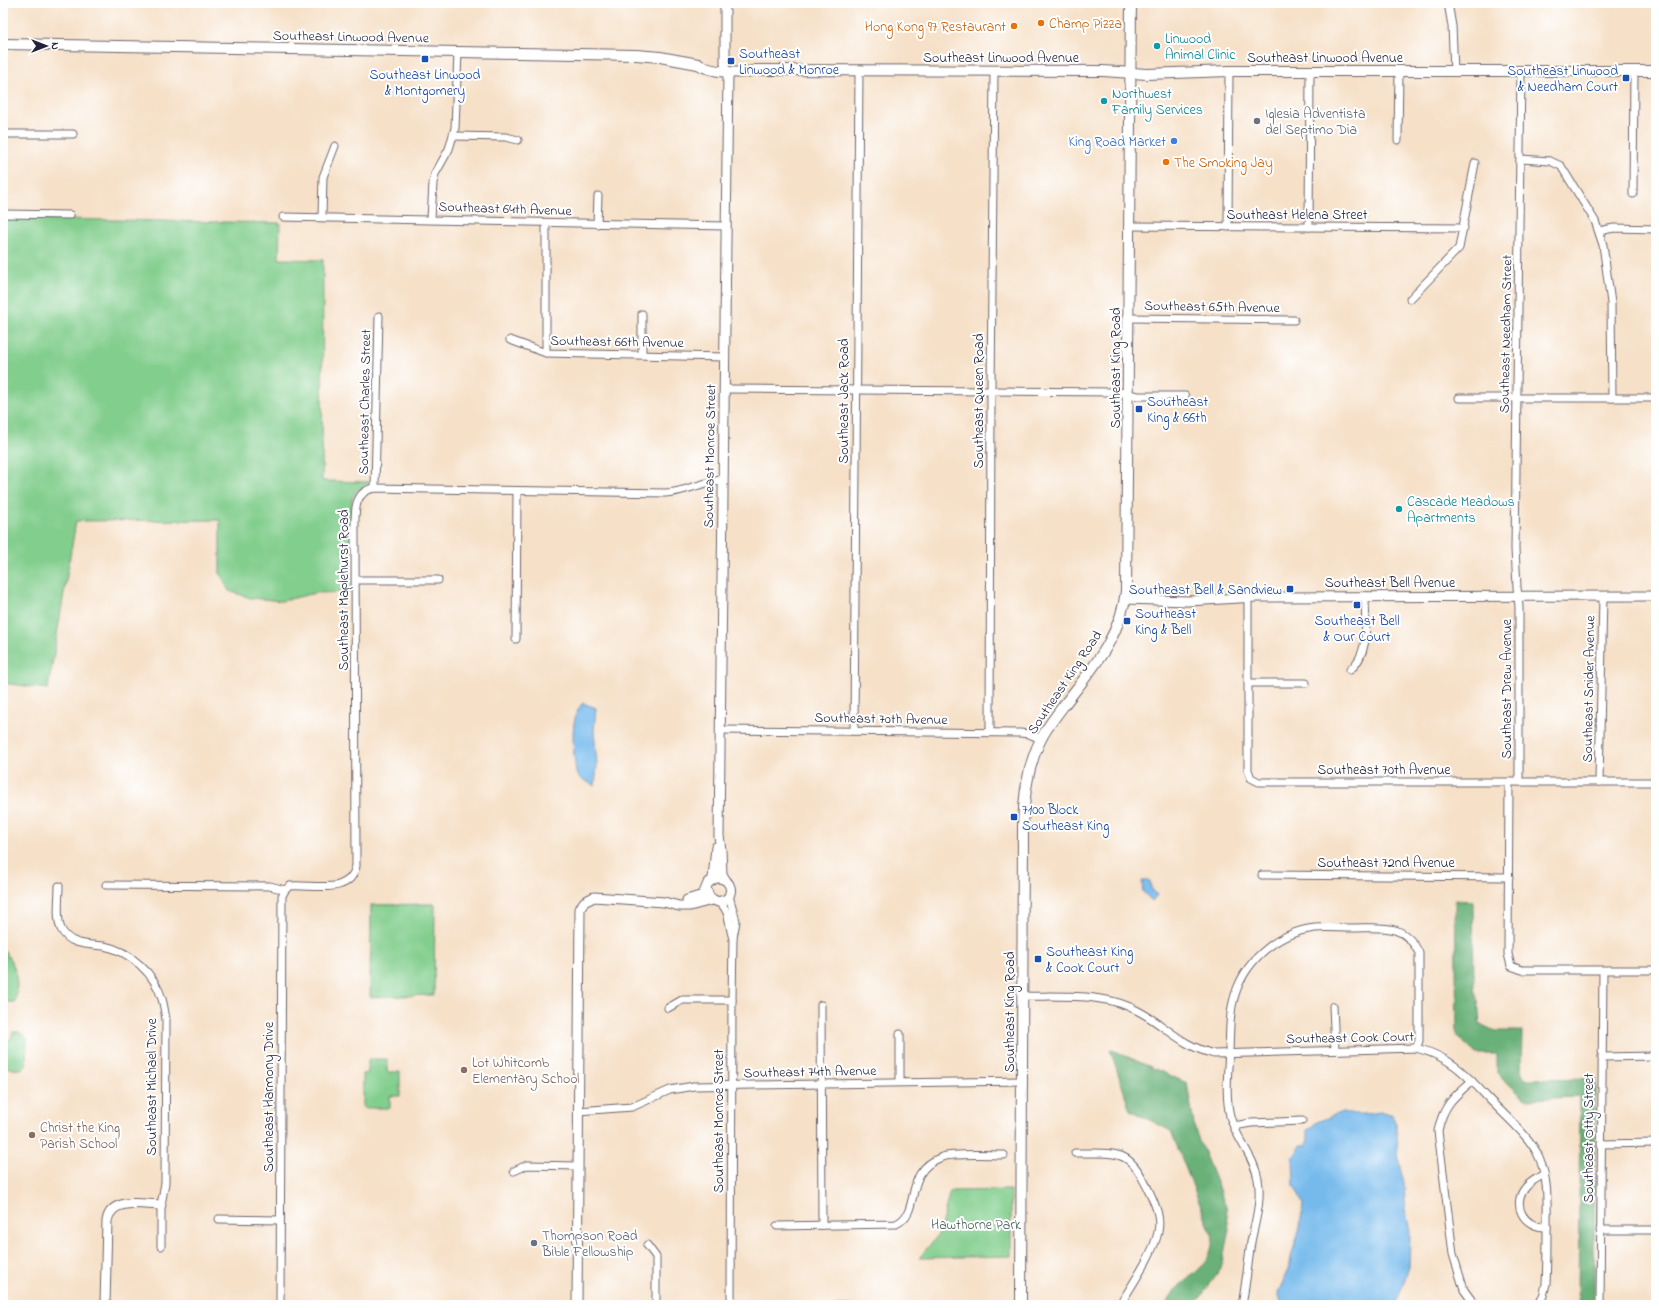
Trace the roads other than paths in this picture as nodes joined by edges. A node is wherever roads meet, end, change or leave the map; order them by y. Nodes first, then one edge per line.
1 (725, 3) edge
2 (1132, 3) edge
3 (1448, 3) edge
4 (3, 44) edge
5 (458, 52) junction
6 (727, 68) junction
7 (994, 70) junction
8 (859, 71) junction
9 (1229, 71) junction
10 (1310, 71) junction
11 (1399, 71) junction
12 (1454, 71) junction
13 (1521, 71) junction
14 (1634, 71) junction
15 (1656, 71) edge
16 (1131, 72) junction
17 (3, 134) edge
18 (73, 134) dead end
19 (454, 136) junction
20 (518, 140) dead end
21 (1398, 140) dead end
22 (335, 146) dead end
23 (1521, 160) junction
24 (1475, 163) dead end
25 (1633, 194) dead end
26 (598, 196) dead end
27 (3, 214) edge
28 (70, 215) dead end
29 (283, 217) dead end
30 (322, 217) junction
31 (431, 219) junction
32 (546, 223) junction
33 (597, 224) junction
34 (726, 226) junction
35 (1130, 226) junction
36 (1228, 227) junction
37 (1309, 227) junction
38 (1464, 228) junction
39 (1656, 229) edge
40 (1600, 231) junction
41 (1410, 299) dead end
42 (642, 314) dead end
43 (379, 316) dead end
44 (1129, 318) junction
45 (1294, 320) dead end
46 (510, 340) dead end
47 (546, 353) junction
48 (642, 354) junction
49 (724, 357) junction
50 (724, 389) junction
51 (856, 390) junction
52 (991, 392) junction
53 (1128, 394) junction
54 (1184, 396) dead end
55 (1458, 398) dead end
56 (1517, 398) junction
57 (1612, 398) junction
58 (1656, 398) edge
59 (723, 480) junction
60 (375, 488) junction
61 (517, 491) junction
62 (356, 580) junction
63 (438, 580) dead end
64 (1365, 596) junction
65 (1603, 596) junction
66 (1656, 596) edge
67 (1248, 597) junction
68 (1518, 597) junction
69 (1125, 599) junction
70 (516, 639) dead end
71 (1350, 670) dead end
72 (1249, 683) junction
73 (1306, 683) dead end
74 (720, 730) junction
75 (854, 731) junction
76 (990, 732) junction
77 (1041, 740) junction
78 (1510, 782) junction
79 (1519, 782) junction
80 (1599, 782) junction
81 (1656, 782) edge
82 (719, 840) junction
83 (1262, 875) dead end
84 (1509, 877) junction
85 (713, 879) junction
86 (725, 879) junction
87 (106, 885) dead end
88 (59, 886) dead end
89 (285, 890) junction
90 (706, 890) junction
91 (729, 896) junction
92 (715, 901) junction
93 (664, 902) junction
94 (733, 938) junction
95 (1656, 970) edge
96 (1603, 971) junction
97 (1022, 996) junction
98 (732, 1000) junction
99 (821, 1005) dead end
100 (1333, 1006) dead end
101 (668, 1008) dead end
102 (900, 1034) dead end
103 (1416, 1048) junction
104 (1335, 1050) junction
105 (1229, 1054) junction
106 (1656, 1056) edge
107 (1602, 1057) junction
108 (1472, 1080) junction
109 (1023, 1081) junction
110 (900, 1082) junction
111 (820, 1085) junction
112 (732, 1086) junction
113 (578, 1111) junction
114 (1302, 1121) dead end
115 (1234, 1126) junction
116 (1656, 1143) edge
117 (1601, 1144) junction
118 (1076, 1153) dead end
119 (1004, 1155) dead end
120 (578, 1166) junction
121 (514, 1171) dead end
122 (1544, 1174) junction
123 (161, 1205) junction
124 (220, 1219) dead end
125 (280, 1220) junction
126 (822, 1225) junction
127 (777, 1226) dead end
128 (1547, 1227) junction
129 (1600, 1230) junction
130 (1656, 1230) edge
131 (647, 1244) dead end
132 (162, 1246) dead end
133 (105, 1305) edge
134 (280, 1305) edge
135 (577, 1305) edge
136 (656, 1305) edge
137 (731, 1305) edge
138 (835, 1305) edge
139 (871, 1305) edge
140 (1021, 1305) edge
141 (1120, 1305) edge
142 (1242, 1305) edge
143 (1475, 1305) edge
144 (1537, 1305) edge
145 (1600, 1305) edge

1 - 6 street, Southeast Monroe Street
2 - 16 main road, Southeast King Road
3 - 12 street
4 - 5 main road, Southeast Linwood Avenue
5 - 6 main road, Southeast Linwood Avenue
5 - 19 street
6 - 8 main road, Southeast Linwood Avenue
6 - 34 street, Southeast Monroe Street
7 - 8 main road, Southeast Linwood Avenue
7 - 16 main road, Southeast Linwood Avenue
7 - 52 street, Southeast Queen Road
8 - 51 street, Southeast Jack Road
9 - 10 main road, Southeast Linwood Avenue
9 - 16 main road, Southeast Linwood Avenue
9 - 36 street
10 - 11 main road, Southeast Linwood Avenue
10 - 37 street
11 - 12 main road, Southeast Linwood Avenue
11 - 21 street
12 - 13 main road, Southeast Linwood Avenue
13 - 14 main road, Southeast Linwood Avenue
13 - 23 street, Southeast Needham Street
14 - 15 main road, Southeast Linwood Avenue
14 - 25 street
16 - 35 main road, Southeast King Road
17 - 18 street
19 - 20 street
19 - 31 street
22 - 30 street
23 - 40 street
23 - 56 street, Southeast Needham Street
24 - 38 street
26 - 33 street
27 - 28 street
29 - 30 street, Southeast 64th Avenue
30 - 31 street, Southeast 64th Avenue
31 - 32 street, Southeast 64th Avenue
32 - 33 street, Southeast 64th Avenue
32 - 47 street
33 - 34 street, Southeast 64th Avenue
34 - 49 street, Southeast Monroe Street
35 - 36 street, Southeast Helena Street
35 - 44 main road, Southeast King Road
36 - 37 street, Southeast Helena Street
37 - 38 street, Southeast Helena Street
38 - 41 street
39 - 40 street
40 - 57 street
42 - 48 street
43 - 60 street, Southeast Charles Street
44 - 45 street, Southeast 65th Avenue
44 - 53 main road, Southeast King Road
46 - 47 street, Southeast 66th Avenue
47 - 48 street, Southeast 66th Avenue
48 - 49 street, Southeast 66th Avenue
49 - 50 street, Southeast Monroe Street
50 - 51 street
50 - 59 street, Southeast Monroe Street
51 - 52 street
51 - 75 street, Southeast Jack Road
52 - 53 street
52 - 76 street, Southeast Queen Road
53 - 54 street
53 - 69 main road, Southeast King Road
55 - 56 street
56 - 57 street
56 - 68 street, Southeast Needham Street
57 - 58 street
59 - 61 street
59 - 74 street, Southeast Monroe Street
60 - 61 street
60 - 62 street, Southeast Maplehurst Road
61 - 70 street
62 - 63 street
62 - 89 street, Southeast Maplehurst Road
64 - 67 street, Southeast Bell Avenue
64 - 68 street, Southeast Bell Avenue
64 - 71 street
65 - 66 street, Southeast Bell Avenue
65 - 68 street, Southeast Bell Avenue
65 - 80 street, Southeast Snider Avenue
67 - 69 street, Southeast Bell Avenue
67 - 72 street
68 - 79 street, Southeast Drew Avenue
69 - 77 main road, Southeast King Road
72 - 73 street
72 - 78 street, Southeast 70th Avenue
74 - 75 street, Southeast 70th Avenue
74 - 82 street, Southeast Monroe Street
75 - 76 street, Southeast 70th Avenue
76 - 77 street, Southeast 70th Avenue
77 - 97 main road, Southeast King Road
78 - 79 street, Southeast 70th Avenue
78 - 84 street
79 - 80 street, Southeast 70th Avenue
80 - 81 street, Southeast 70th Avenue
82 - 85 street, Southeast Monroe Street
82 - 86 street, Southeast Monroe Street
83 - 84 street, Southeast 72nd Avenue
84 - 96 street
85 - 86 street
85 - 90 street
86 - 91 street
87 - 89 street
88 - 123 street, Southeast Michael Drive
89 - 125 street, Southeast Harmony Drive
90 - 92 street
90 - 93 street
91 - 92 street
91 - 94 street, Southeast Monroe Street
92 - 93 street
92 - 94 street, Southeast Monroe Street
93 - 113 street
94 - 98 street, Southeast Monroe Street
95 - 96 street
96 - 107 street, Southeast Otty Street
97 - 105 street, Southeast Cook Court
97 - 109 main road, Southeast King Road
98 - 101 street
98 - 112 street, Southeast Monroe Street
99 - 111 street
100 - 104 street
102 - 110 street
103 - 104 street, Southeast Cook Court
103 - 105 street
103 - 108 street, Southeast Cook Court
104 - 105 street, Southeast Cook Court
105 - 115 street
106 - 107 street
107 - 117 street, Southeast Otty Street
108 - 122 street, Southeast Cook Court
108 - 143 street
109 - 110 street, Southeast 74th Avenue
109 - 140 main road, Southeast King Road
110 - 111 street, Southeast 74th Avenue
111 - 112 street, Southeast 74th Avenue
111 - 126 street
112 - 113 street, Southeast 74th Avenue
112 - 137 street, Southeast Monroe Street
113 - 120 street
114 - 115 street
115 - 142 street
116 - 117 street
117 - 129 street, Southeast Otty Street
118 - 141 street
119 - 126 street
120 - 121 street
120 - 135 street
122 - 128 street, Southeast Cook Court
122 - 128 street
123 - 132 street, Southeast Michael Drive
123 - 133 street
124 - 125 street
125 - 134 street, Southeast Harmony Drive
126 - 127 street
128 - 144 street, Southeast Cook Court
129 - 130 street
129 - 145 street, Southeast Otty Street
131 - 136 street
138 - 139 street

